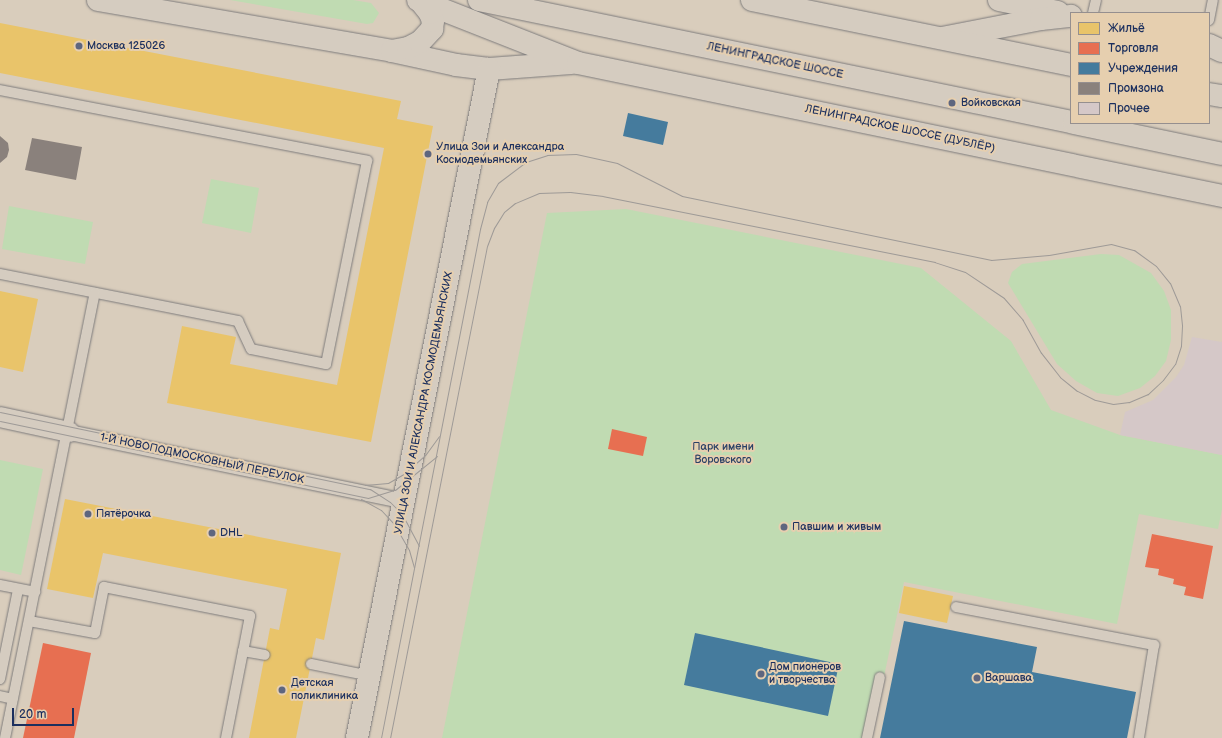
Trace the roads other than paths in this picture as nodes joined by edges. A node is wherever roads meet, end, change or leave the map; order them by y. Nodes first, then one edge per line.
1 (98, 0) edge
2 (479, 0) edge
3 (752, 0) edge
4 (999, 0) edge
5 (1096, 0) edge
6 (1213, 0) edge
7 (420, 1) edge
8 (1093, 12) edge
9 (1070, 15) edge
10 (1070, 15) edge
11 (1210, 15) edge
12 (940, 39) junction
13 (1210, 45) edge
14 (392, 51) junction
15 (1222, 51) edge
16 (578, 62) junction
17 (1070, 65) edge
18 (489, 68) junction
19 (0, 90) edge
20 (1210, 94) edge
21 (1222, 96) edge
22 (1070, 123) edge
23 (1077, 124) edge
24 (1222, 154) edge
25 (1222, 196) edge
26 (0, 274) edge
27 (95, 293) junction
28 (0, 417) edge
29 (69, 432) junction
30 (405, 501) junction
31 (0, 586) edge
32 (18, 590) junction
33 (35, 592) junction
34 (956, 607) dead end
35 (29, 621) junction
36 (243, 651) junction
37 (265, 655) dead end
38 (311, 664) dead end
39 (370, 676) junction
40 (880, 676) dead end
41 (0, 679) edge
42 (0, 696) edge
43 (12, 699) junction
44 (4, 738) edge
45 (226, 738) edge
46 (357, 738) edge
47 (867, 738) edge
48 (1139, 738) edge

1 - 14 main road
2 - 22 main road, ЛЕНИНГРАДСКОЕ ШОССЕ
3 - 12 main road
4 - 10 main road
5 - 8 lane
6 - 11 lane
7 - 14 main road
7 - 16 main road
9 - 12 main road
12 - 17 main road
13 - 15 main road
14 - 18 main road
16 - 18 main road
16 - 25 main road, ЛЕНИНГРАДСКОЕ ШОССЕ (ДУБЛЁР)
18 - 30 main road, УЛИЦА ЗОИ И АЛЕКСАНДРА КОСМОДЕМЬЯНСКИХ
19 - 27 lane
20 - 21 main road
23 - 24 main road, ЛЕНИНГРАДСКОЕ ШОССЕ
26 - 27 lane
27 - 29 lane
28 - 29 street, 1-Й НОВОПОДМОСКОВНЫЙ ПЕРЕУЛОК
29 - 30 street, 1-Й НОВОПОДМОСКОВНЫЙ ПЕРЕУЛОК
29 - 33 lane
30 - 39 main road, УЛИЦА ЗОИ И АЛЕКСАНДРА КОСМОДЕМЬЯНСКИХ
31 - 32 lane
32 - 33 lane
32 - 41 lane
33 - 35 lane
34 - 48 lane
35 - 36 lane
35 - 43 lane
36 - 37 lane
36 - 45 lane
38 - 39 lane
39 - 46 main road, УЛИЦА ЗОИ И АЛЕКСАНДРА КОСМОДЕМЬЯНСКИХ
40 - 47 lane
42 - 43 lane
43 - 44 lane

